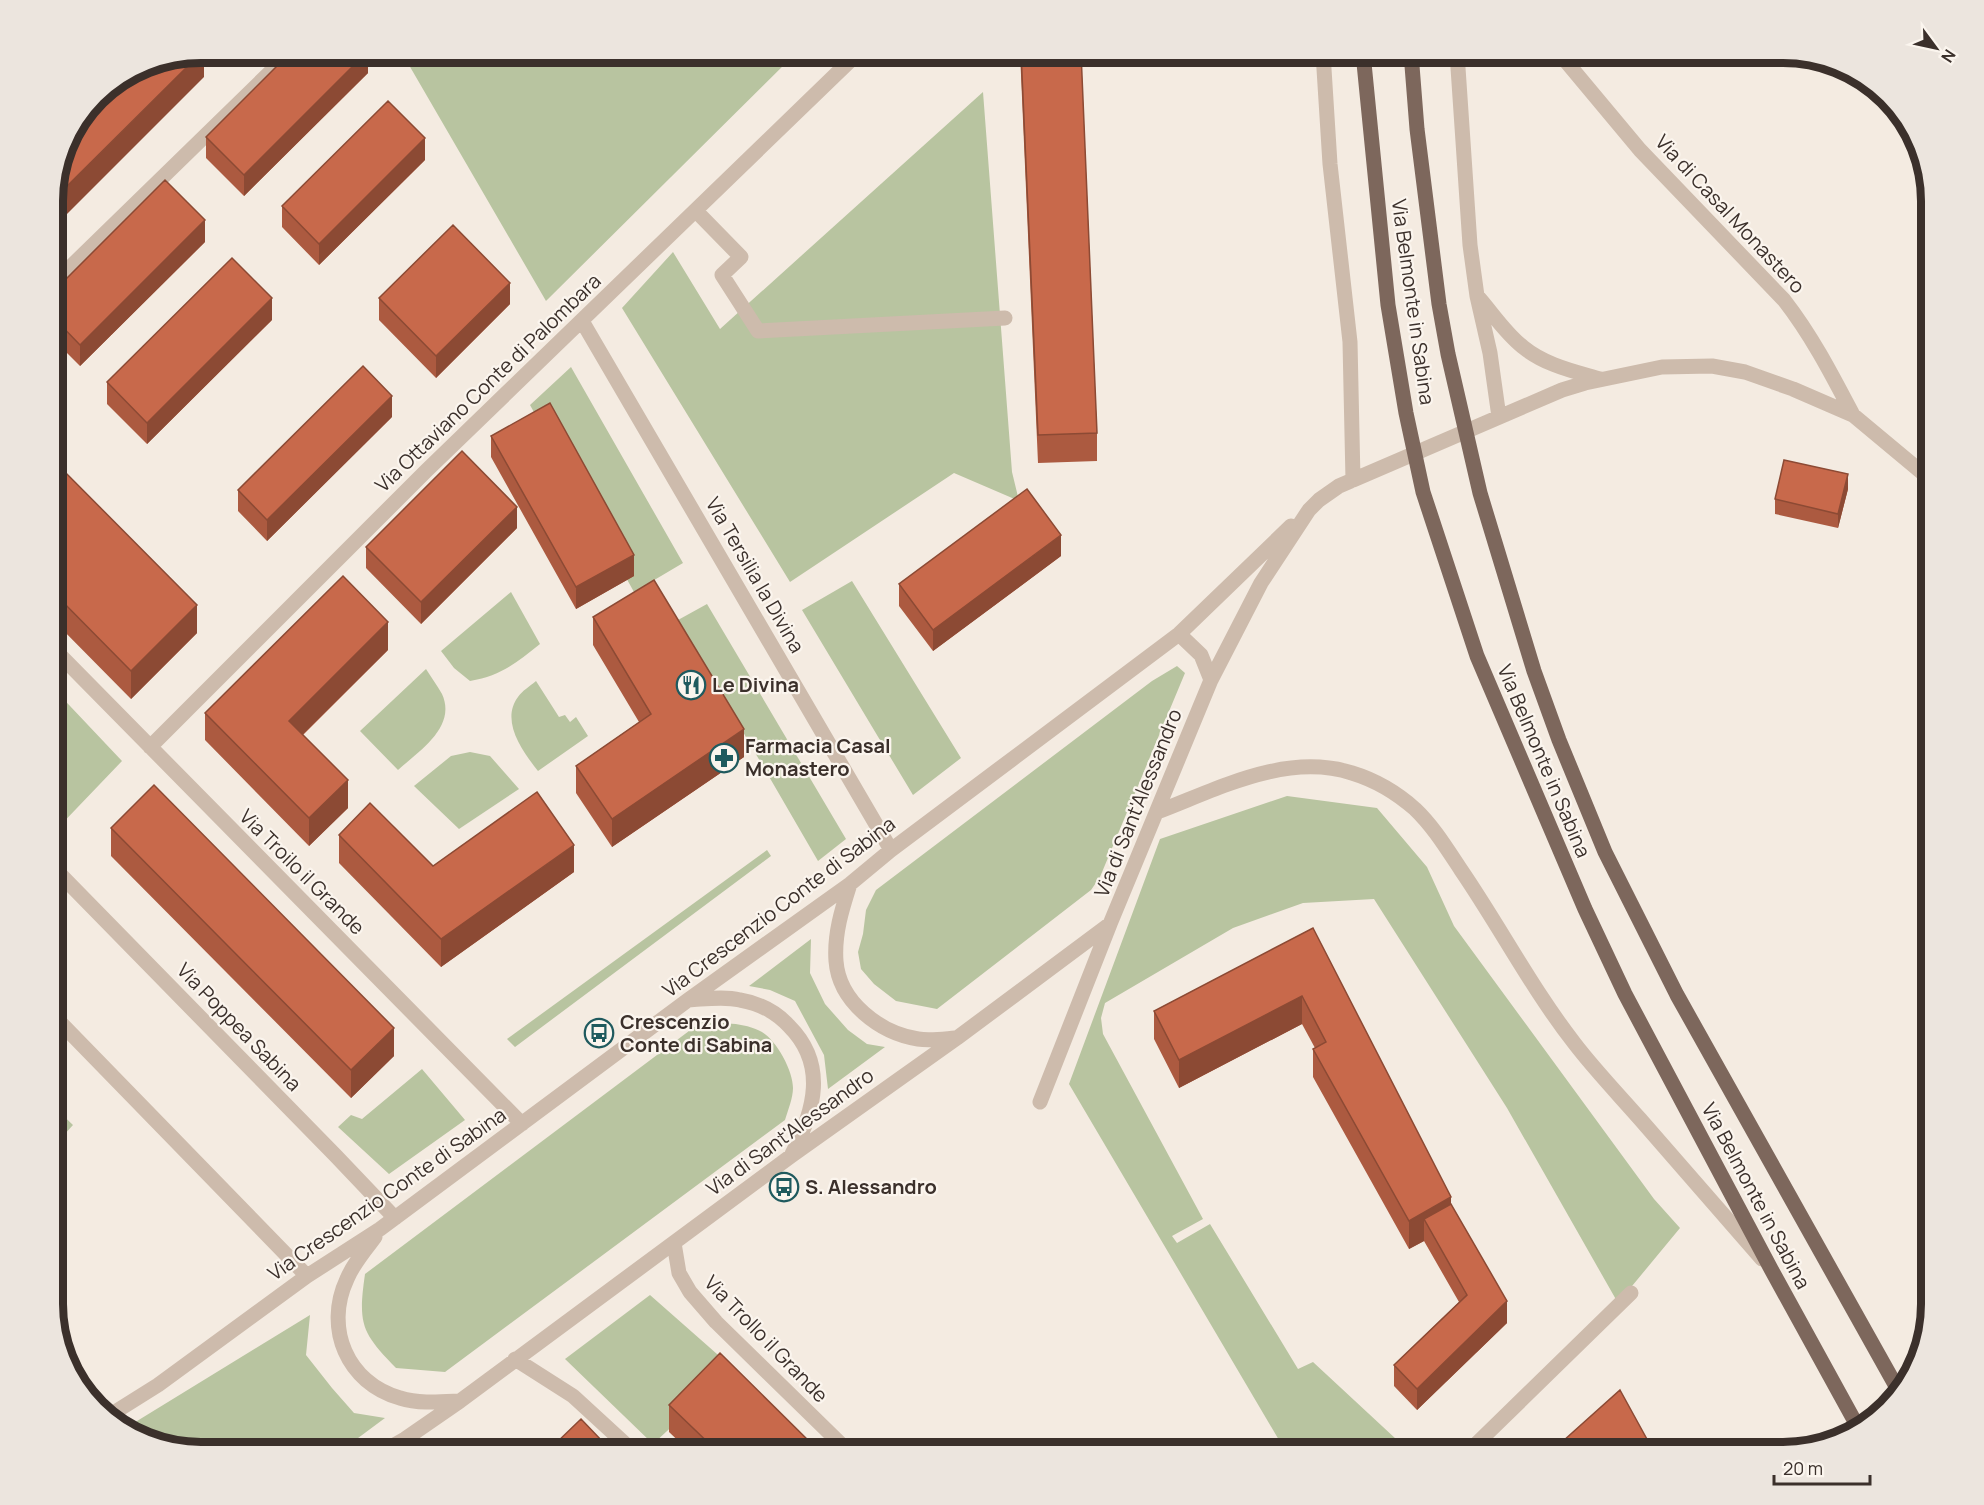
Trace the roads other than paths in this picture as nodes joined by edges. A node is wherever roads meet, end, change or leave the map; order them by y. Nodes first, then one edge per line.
1 (279, 63) edge
2 (847, 63) edge
3 (1324, 63) edge
4 (1364, 63) edge
5 (1412, 63) edge
6 (1458, 63) edge
7 (1568, 63) edge
8 (696, 211) junction
9 (63, 275) edge
10 (1477, 296) junction
11 (1005, 318) dead end
12 (582, 321) junction
13 (1603, 380) junction
14 (1853, 415) junction
15 (1499, 417) junction
16 (1921, 471) edge
17 (1353, 480) junction
18 (1309, 510) junction
19 (1179, 634) junction
20 (63, 658) edge
21 (1211, 680) junction
22 (150, 747) junction
23 (1157, 812) junction
24 (891, 850) junction
25 (63, 877) edge
26 (850, 884) junction
27 (1110, 924) junction
28 (688, 1000) junction
29 (63, 1025) edge
30 (957, 1038) junction
31 (1040, 1102) dead end
32 (522, 1124) junction
33 (791, 1156) junction
34 (395, 1218) junction
35 (380, 1230) junction
36 (674, 1243) junction
37 (1771, 1269) junction
38 (308, 1276) junction
39 (1631, 1293) dead end
40 (515, 1359) junction
41 (1895, 1385) edge
42 (460, 1401) junction
43 (115, 1412) edge
44 (1855, 1422) edge
45 (399, 1442) edge
46 (623, 1442) edge
47 (839, 1442) edge
48 (1478, 1442) edge

1 - 9 street
2 - 8 street, Via Ottaviano Conte di Palombara
3 - 17 street
4 - 37 main road, Via Belmonte in Sabina
5 - 41 main road, Via Belmonte in Sabina
6 - 10 street
7 - 14 street, Via di Casal Monastero
8 - 11 street
8 - 12 street, Via Ottaviano Conte di Palombara
10 - 13 street
10 - 15 street
12 - 22 street, Via Ottaviano Conte di Palombara
12 - 24 street, Via Tersilia la Divina
13 - 14 street, Via di Sant'Alessandro
13 - 15 street, Via di Sant'Alessandro
14 - 16 street, Via di Sant'Alessandro
15 - 17 street, Via di Sant'Alessandro
17 - 18 street, Via di Sant'Alessandro
18 - 19 street, Via Crescenzio Conte di Sabina
18 - 21 street, Via di Sant'Alessandro
19 - 21 street
19 - 24 street, Via Crescenzio Conte di Sabina
20 - 22 street, Via Troilo il Grande
21 - 23 street, Via di Sant'Alessandro
22 - 32 street, Via Troilo il Grande
23 - 27 street, Via di Sant'Alessandro
23 - 37 street
24 - 26 street, Via Crescenzio Conte di Sabina
25 - 34 street, Via Poppea Sabina
26 - 28 street, Via Crescenzio Conte di Sabina
26 - 30 street
27 - 30 street, Via di Sant'Alessandro
27 - 31 street
28 - 32 street, Via Crescenzio Conte di Sabina
28 - 33 street
29 - 38 street
30 - 33 street, Via di Sant'Alessandro
32 - 34 street, Via Crescenzio Conte di Sabina
33 - 36 street, Via di Sant'Alessandro
34 - 35 street, Via Crescenzio Conte di Sabina
35 - 38 street, Via Crescenzio Conte di Sabina
35 - 42 street
36 - 40 street, Via di Sant'Alessandro
36 - 47 street, Via Trollo il Grande
37 - 44 main road, Via Belmonte in Sabina
38 - 43 street, Via Crescenzio Conte di Sabina
39 - 48 street
40 - 42 street, Via di Sant'Alessandro
40 - 46 street
42 - 45 street, Via di Sant'Alessandro

